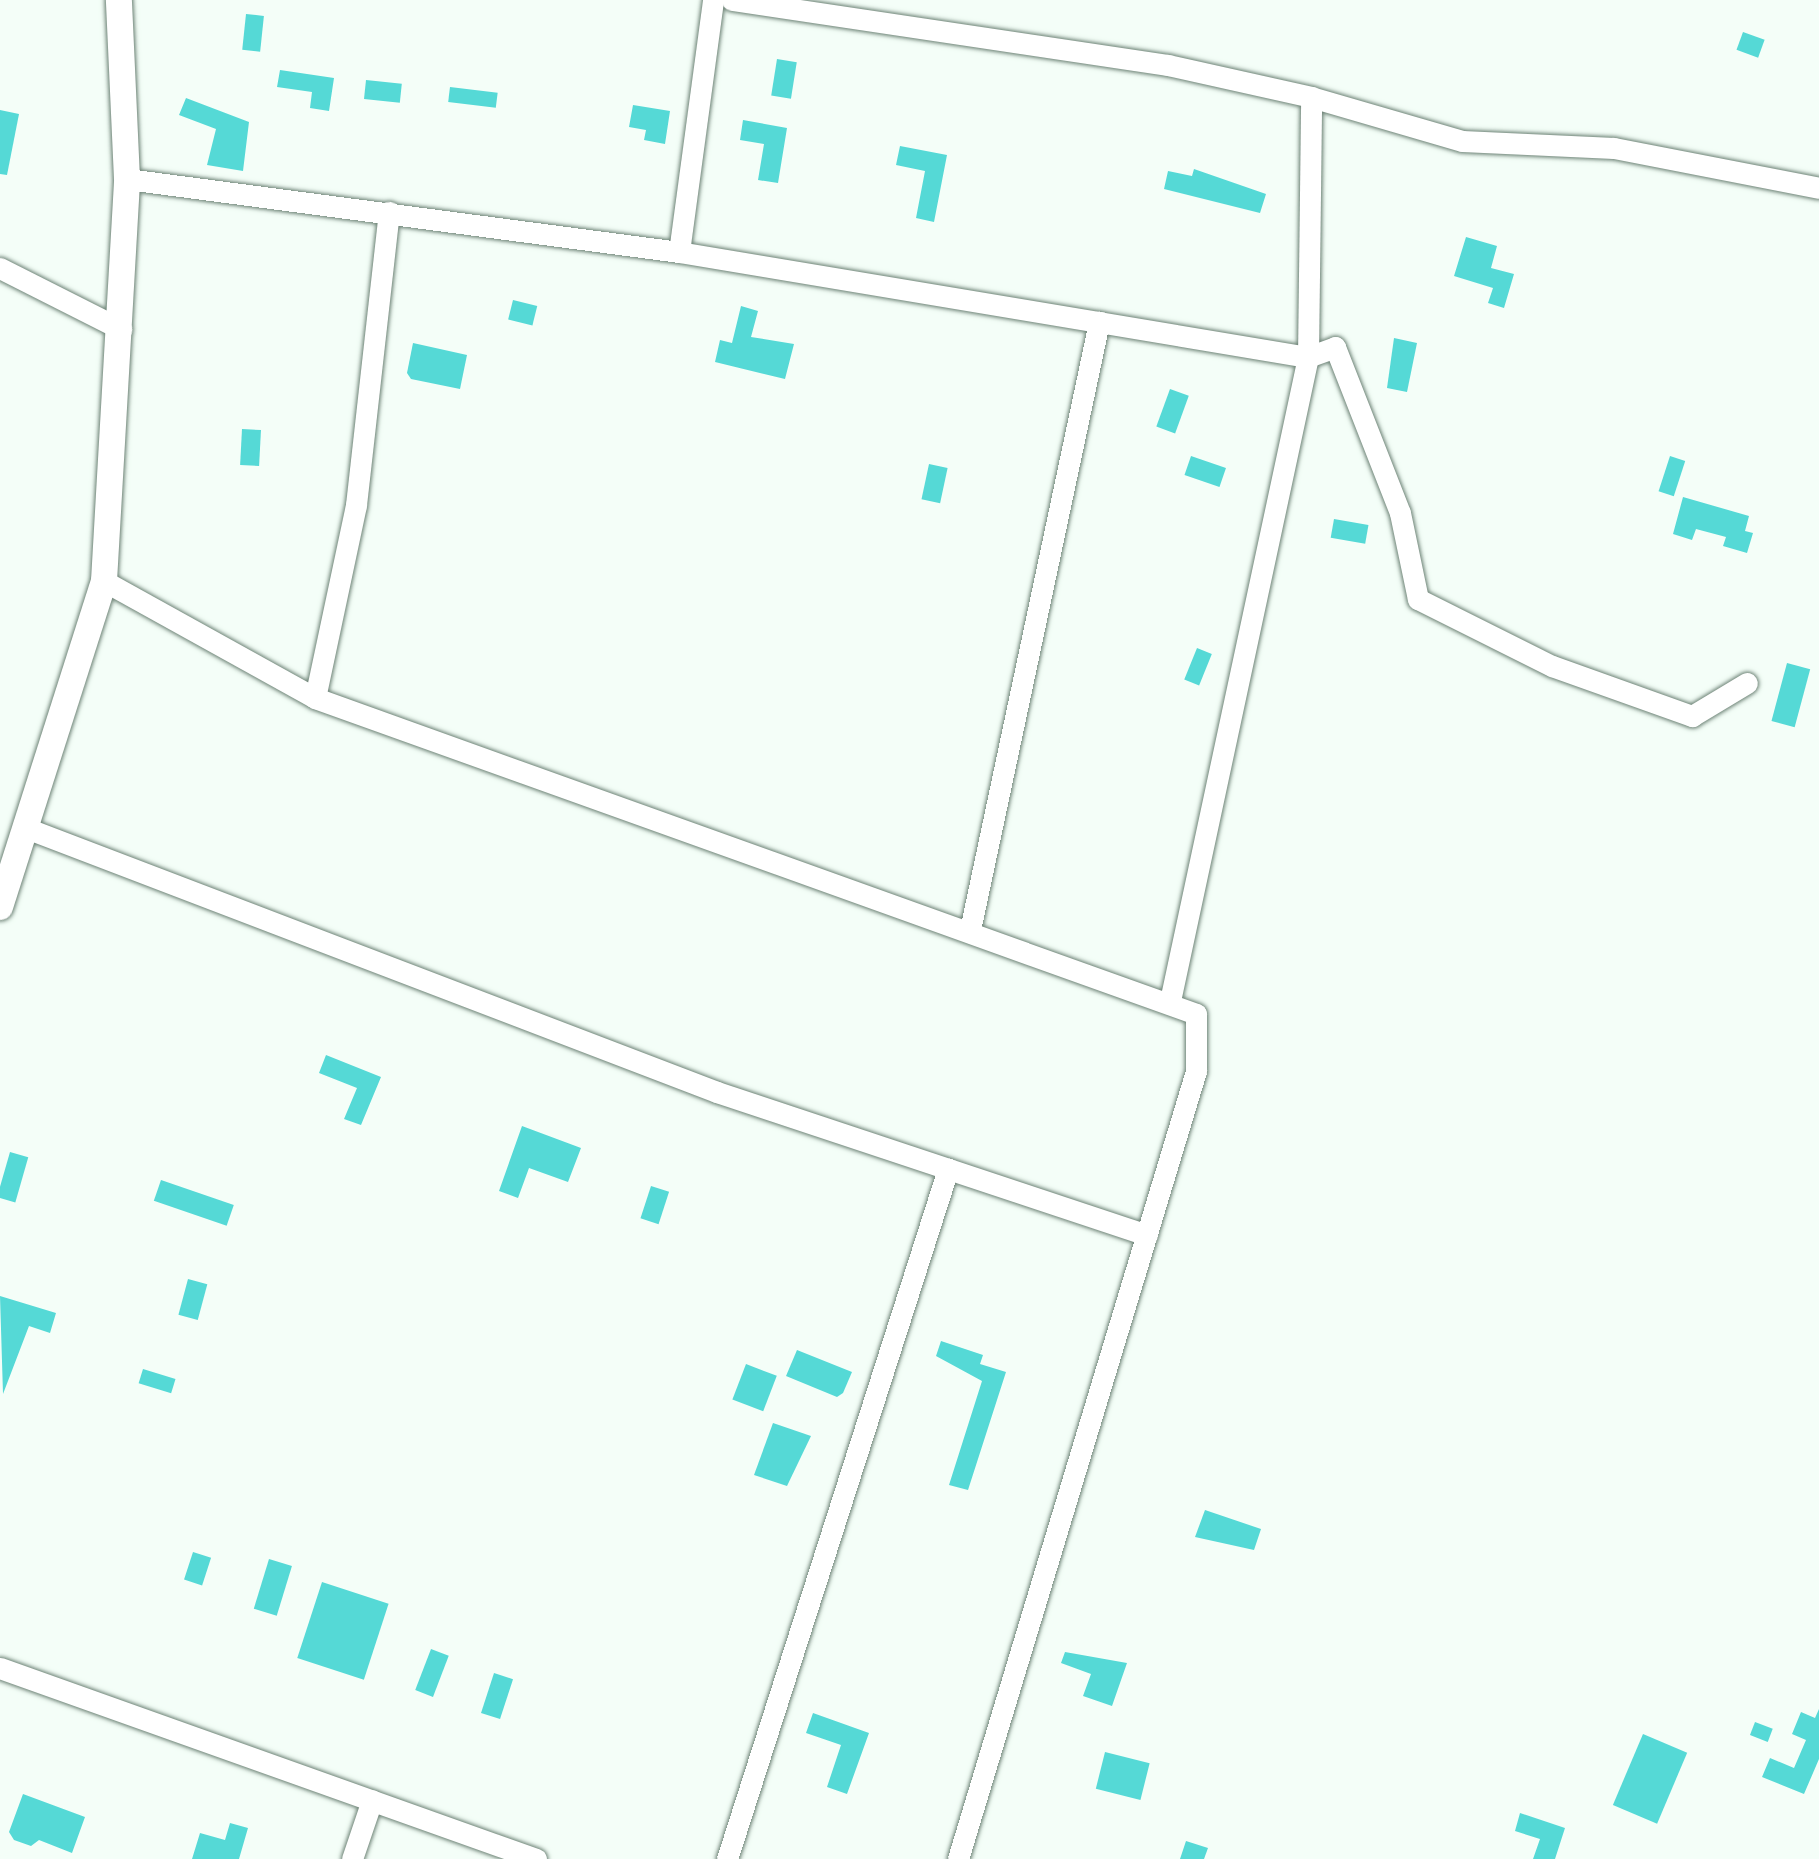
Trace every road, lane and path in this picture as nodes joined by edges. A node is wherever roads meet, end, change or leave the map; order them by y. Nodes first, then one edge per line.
1 (119, 0) edge
2 (713, 0) edge
3 (732, 0) edge
4 (1311, 97) junction
5 (127, 179) junction
6 (1819, 188) edge
7 (388, 212) junction
8 (678, 252) junction
9 (0, 268) edge
10 (1099, 322) junction
11 (121, 329) junction
12 (1308, 357) junction
13 (104, 580) junction
14 (1747, 683) dead end
15 (315, 698) junction
16 (26, 828) junction
17 (0, 908) edge
18 (970, 930) junction
19 (1170, 1001) junction
20 (948, 1168) junction
21 (1147, 1235) junction
22 (0, 1668) edge
23 (372, 1800) junction
24 (352, 1859) edge
25 (537, 1859) edge
26 (727, 1859) edge
27 (958, 1859) edge

1 - 5 street
2 - 8 street
3 - 4 street
4 - 6 street
4 - 12 street
5 - 7 street
5 - 11 street
7 - 8 street
7 - 15 street
8 - 10 street
9 - 11 street
10 - 12 street
10 - 18 street
11 - 13 street
12 - 14 street
12 - 19 street
13 - 15 street
13 - 16 street
15 - 18 street
16 - 17 street
16 - 20 street
18 - 19 street
19 - 21 street
20 - 21 street
20 - 26 street
21 - 27 street
22 - 23 street
23 - 24 street
23 - 25 street

